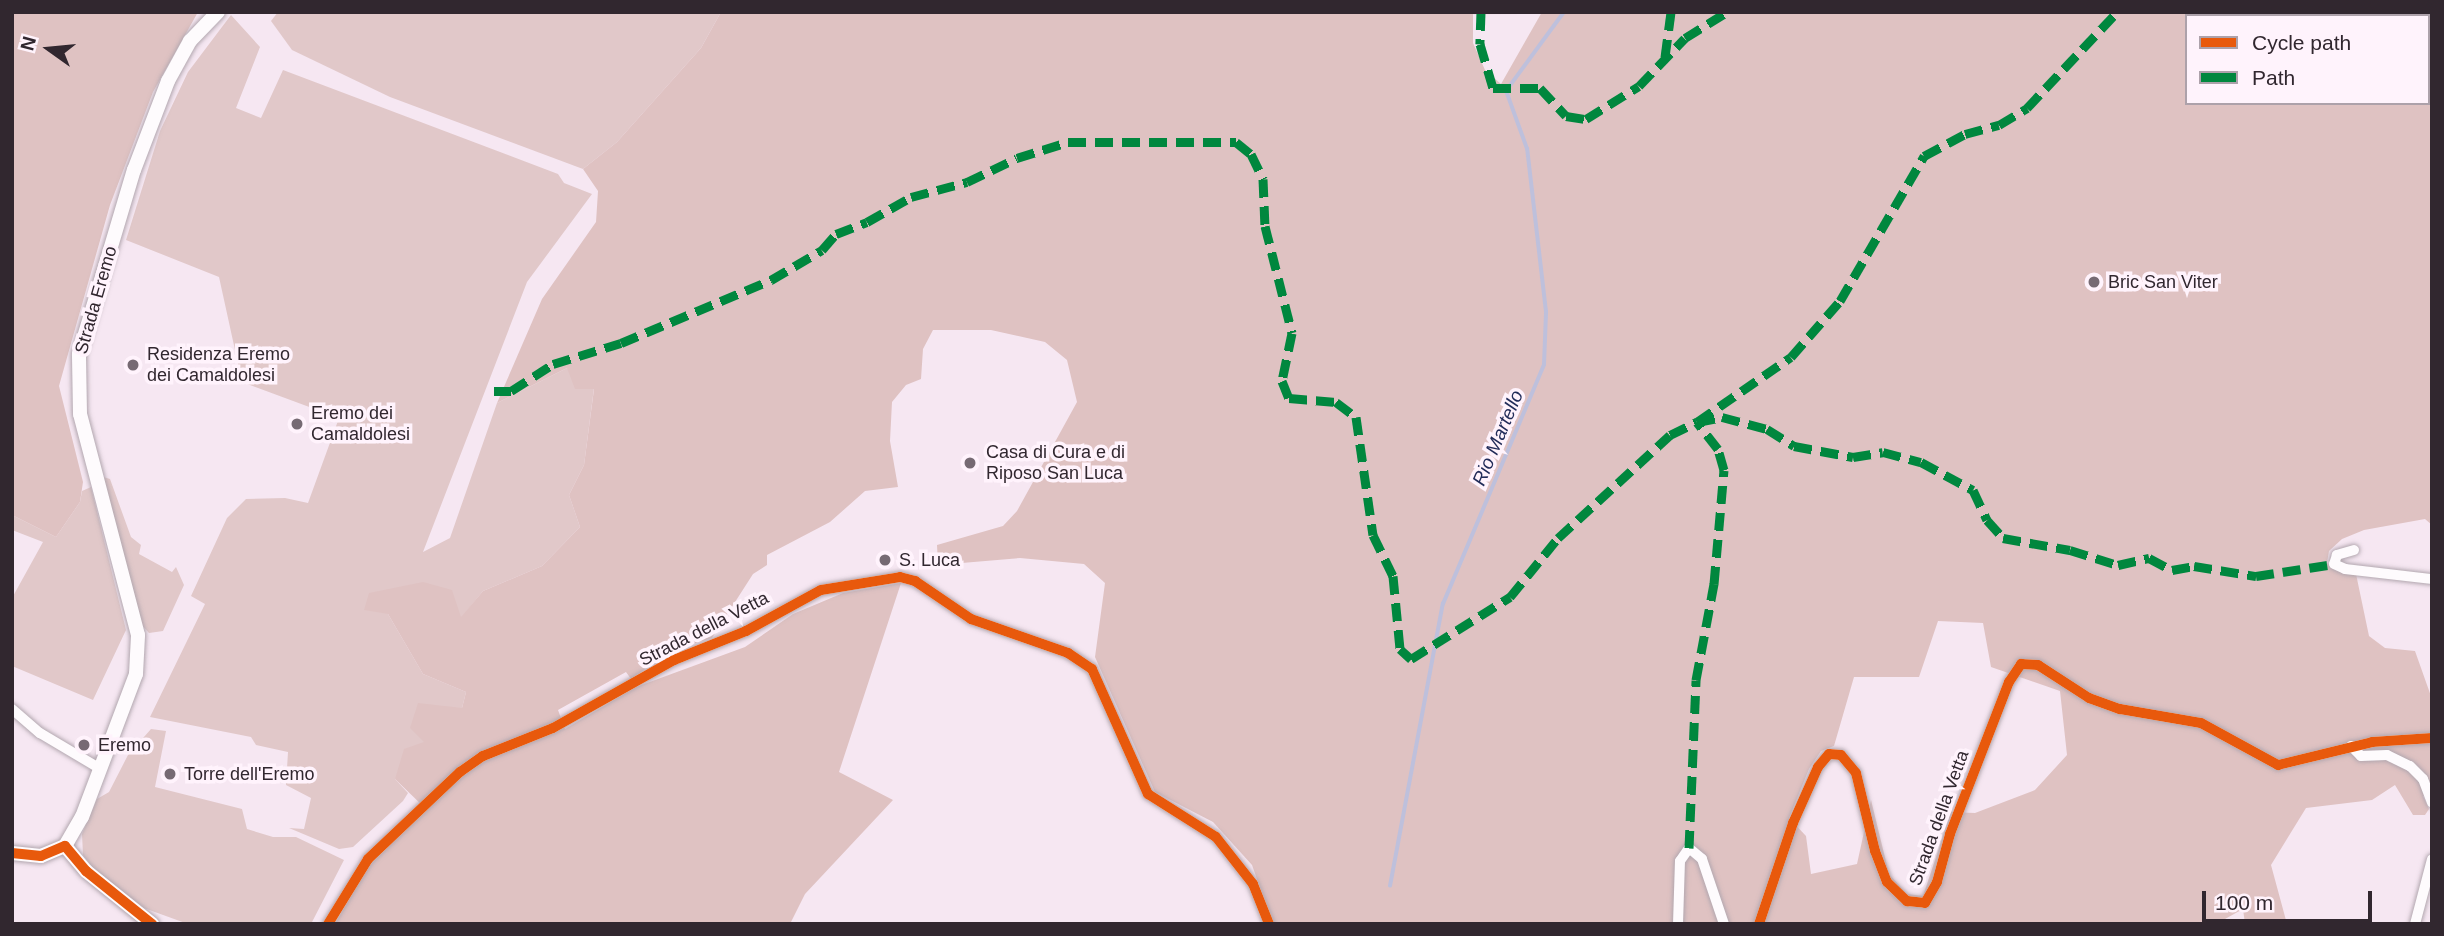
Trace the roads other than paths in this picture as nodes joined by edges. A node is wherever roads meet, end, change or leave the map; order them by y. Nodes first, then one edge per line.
1 (218, 12) edge
2 (2354, 550) dead end
3 (2432, 579) edge
4 (12, 709) edge
5 (2432, 738) edge
6 (2351, 746) junction
7 (99, 768) junction
8 (2432, 802) edge
9 (65, 846) junction
10 (12, 853) edge
11 (2432, 859) edge
12 (152, 924) edge
13 (328, 924) edge
14 (1269, 924) edge
15 (1678, 924) edge
16 (1724, 924) edge
17 (1759, 924) edge
18 (2415, 924) edge

1 - 7 main road, Strada Eremo
2 - 3 street
4 - 7 street
5 - 6 street
6 - 8 street
6 - 17 street, Strada della Vetta
7 - 9 main road, Strada Eremo
9 - 10 main road
9 - 12 main road
11 - 18 street
13 - 14 street, Strada della Vetta
15 - 16 street

